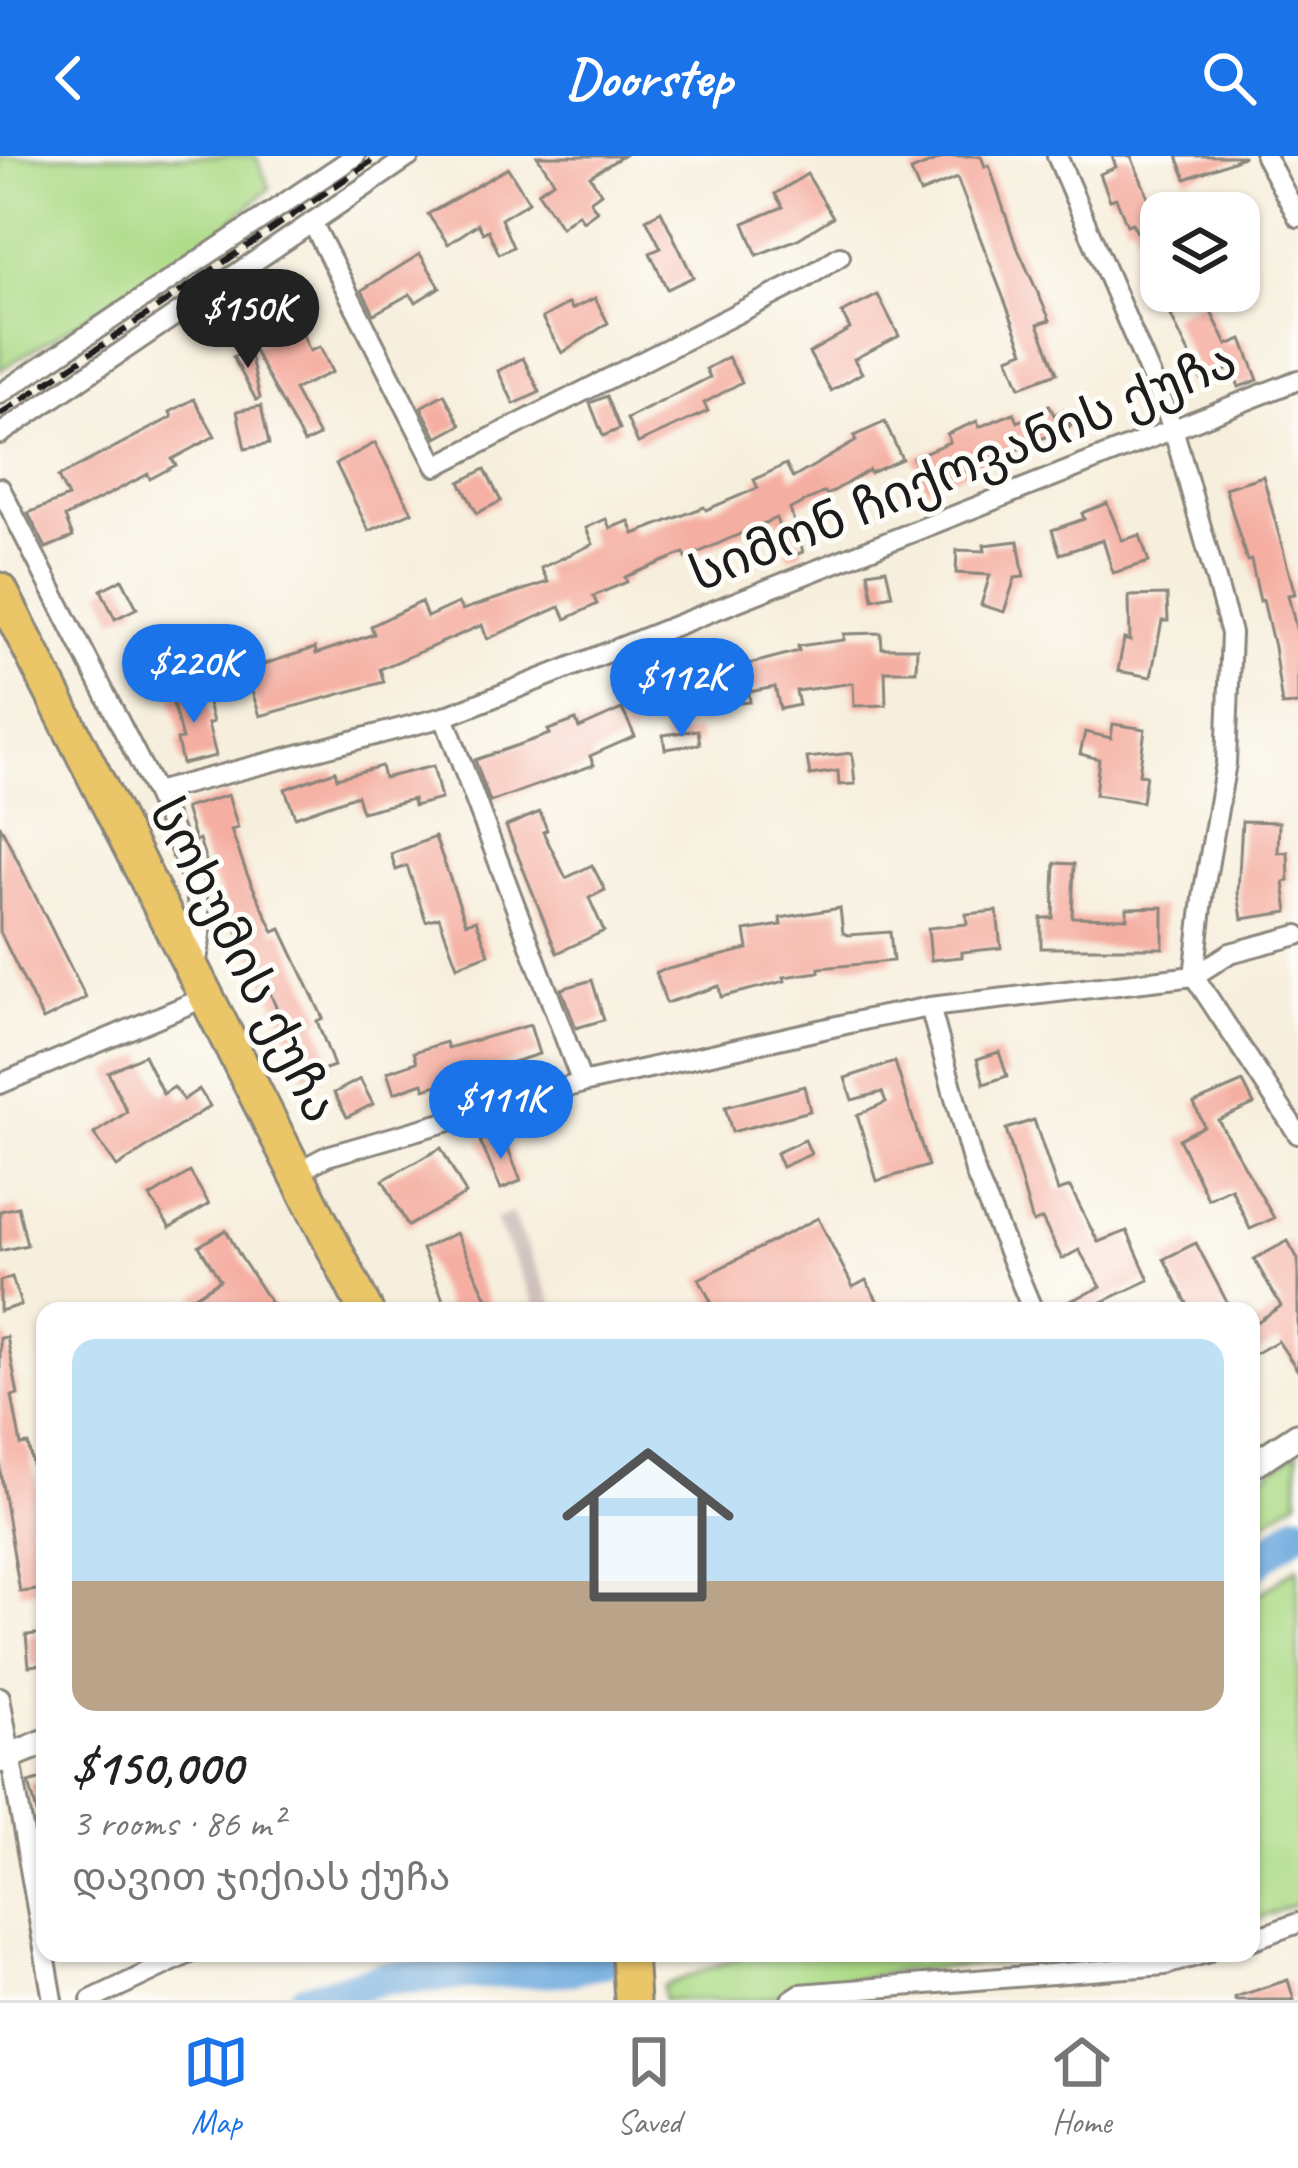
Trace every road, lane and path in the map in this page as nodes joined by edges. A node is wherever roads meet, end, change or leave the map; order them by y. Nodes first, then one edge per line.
1 (355, 156) edge
2 (410, 156) edge
3 (1058, 156) edge
4 (1265, 156) edge
5 (1298, 217) edge
6 (311, 222) junction
7 (840, 256) dead end
8 (1298, 380) edge
9 (0, 394) edge
10 (1173, 428) junction
11 (0, 434) edge
12 (0, 488) edge
13 (0, 590) edge
14 (444, 717) junction
15 (155, 792) junction
16 (1298, 935) edge
17 (1194, 976) junction
18 (200, 985) junction
19 (930, 1007) junction
20 (582, 1083) junction
21 (0, 1084) edge
22 (1298, 1134) edge
23 (295, 1174) junction
24 (361, 1302) edge
25 (1029, 1302) edge
26 (1298, 1435) edge
27 (1260, 1460) edge
28 (0, 1697) edge
29 (36, 1745) edge
30 (5, 1757) edge
31 (36, 1914) edge
32 (1298, 1923) edge
33 (1260, 1937) edge
34 (45, 1962) edge
35 (171, 1962) edge
36 (630, 1962) edge
37 (1175, 1962) edge
38 (53, 2000) edge
39 (91, 2000) edge
40 (632, 2000) edge
41 (791, 2000) edge

1 - 9 street
2 - 6 street
3 - 10 street
4 - 5 street
6 - 7 street
6 - 11 street
8 - 10 street, სიმონ ჩიქოვანის ქუჩა
10 - 14 street, სიმონ ჩიქოვანის ქუჩა
10 - 17 street
12 - 15 street
13 - 18 highway, სოხუმის ქუჩა
14 - 15 street, სიმონ ჩიქოვანის ქუჩა
14 - 20 street
15 - 18 street
16 - 17 street
17 - 19 street
17 - 22 street
18 - 21 street
18 - 23 highway, სოხუმის ქუჩა
19 - 20 street
19 - 25 street
20 - 23 street
23 - 24 highway, სოხუმის ქუჩა
26 - 27 street
28 - 30 street
29 - 30 street
30 - 31 street
32 - 33 street
34 - 38 street
35 - 39 street
36 - 40 highway
37 - 41 street

